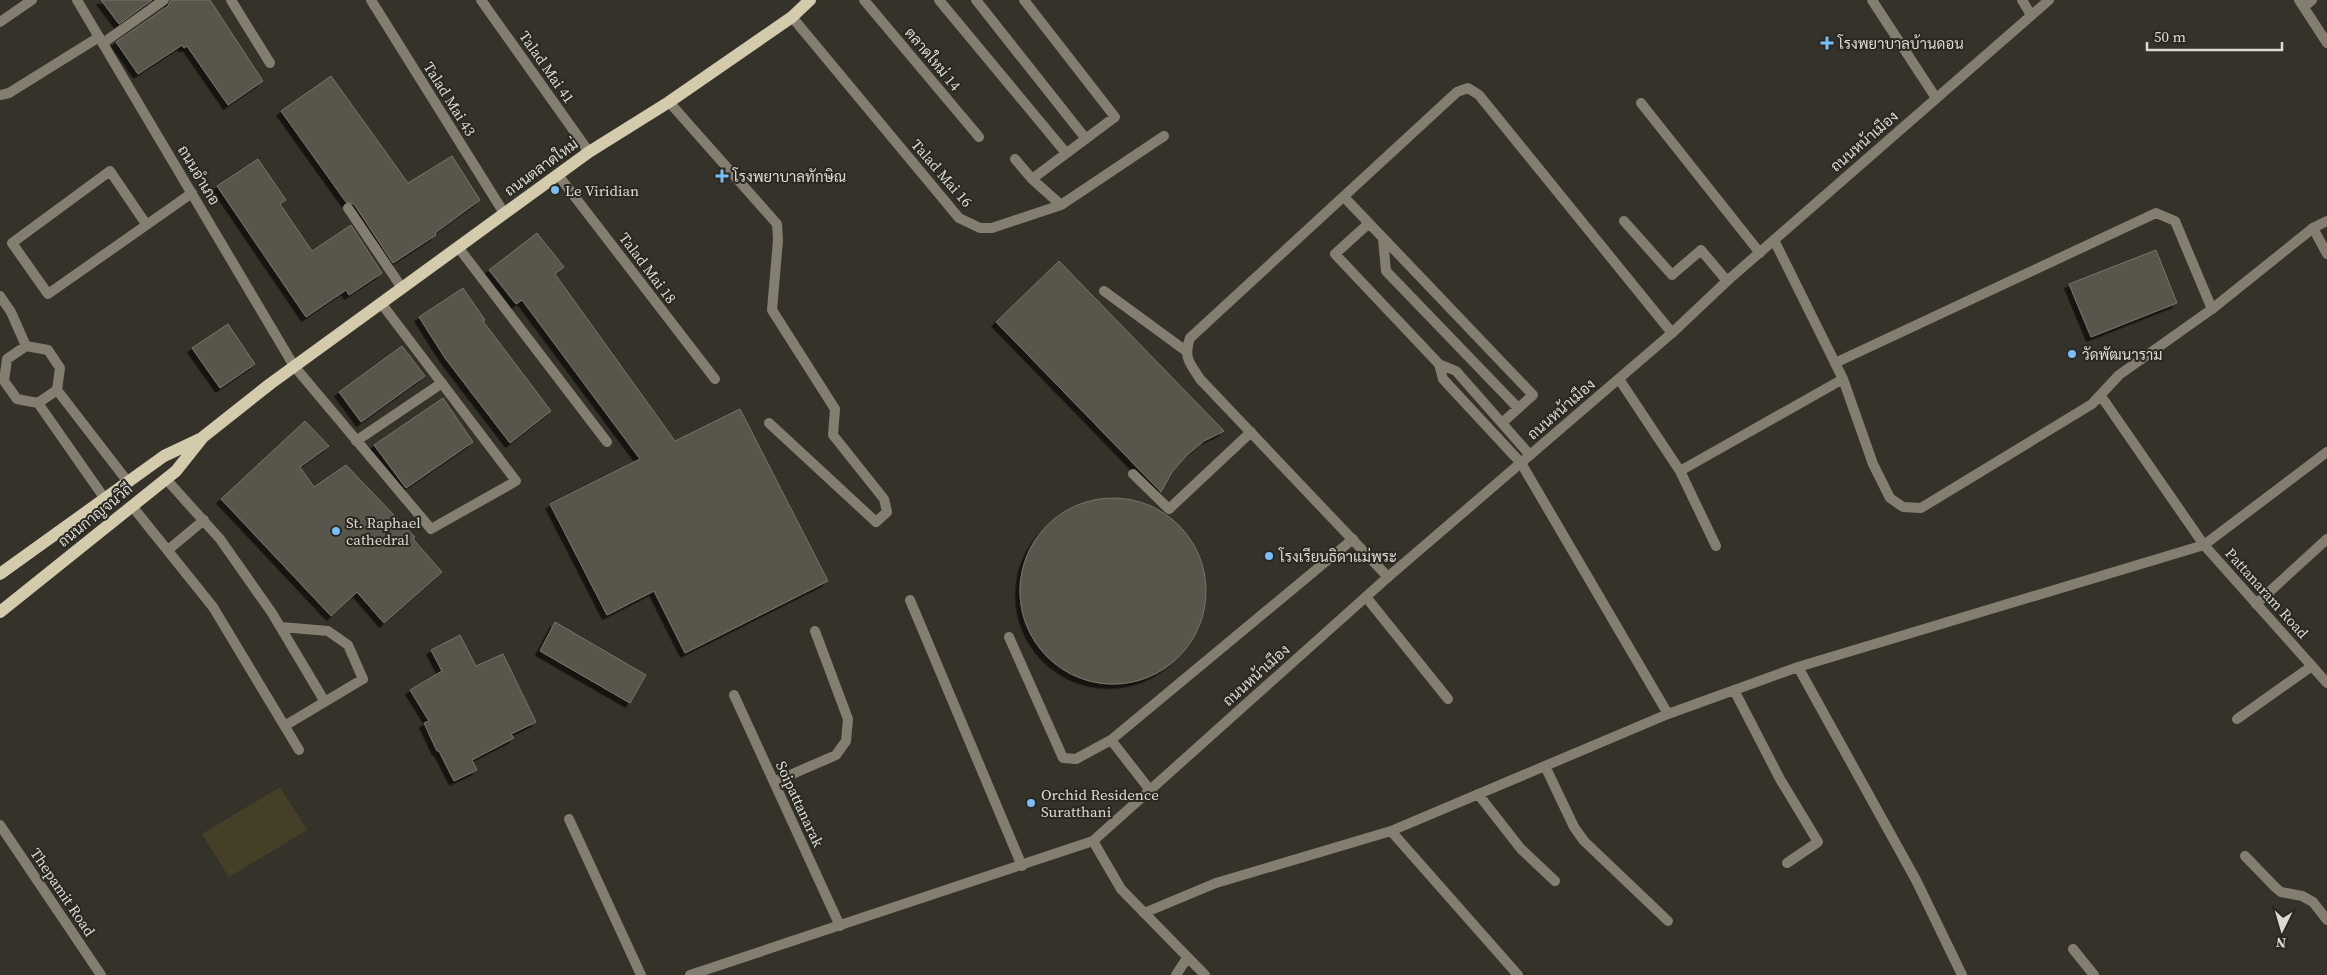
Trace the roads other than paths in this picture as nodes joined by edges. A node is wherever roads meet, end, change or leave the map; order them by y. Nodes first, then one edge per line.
1 (32, 0) edge
2 (77, 0) edge
3 (164, 0) edge
4 (231, 0) edge
5 (371, 0) edge
6 (481, 0) edge
7 (810, 0) edge
8 (864, 0) edge
9 (939, 0) edge
10 (976, 0) edge
11 (1024, 0) edge
12 (1872, 0) edge
13 (2022, 0) edge
14 (2049, 0) edge
15 (2305, 2) edge
16 (2031, 16) junction
17 (792, 17) junction
18 (0, 22) edge
19 (101, 40) junction
20 (2327, 43) edge
21 (270, 63) dead end
22 (0, 95) edge
23 (1936, 98) junction
24 (669, 102) junction
25 (1641, 103) dead end
26 (1164, 136) dead end
27 (979, 137) dead end
28 (1086, 138) junction
29 (589, 152) junction
30 (1066, 153) junction
31 (1016, 159) dead end
32 (558, 175) junction
33 (1032, 179) junction
34 (192, 193) junction
35 (1344, 197) junction
36 (1061, 205) junction
37 (348, 208) dead end
38 (504, 213) junction
39 (1624, 221) dead end
40 (2327, 221) edge
41 (146, 224) junction
42 (1368, 224) junction
43 (2313, 228) junction
44 (1383, 240) junction
45 (1774, 240) junction
46 (458, 247) junction
47 (1760, 253) junction
48 (2327, 254) edge
49 (1728, 281) junction
50 (402, 288) junction
51 (1104, 291) dead end
52 (0, 296) edge
53 (381, 303) junction
54 (2212, 309) junction
55 (1672, 333) junction
56 (26, 346) junction
57 (1186, 351) junction
58 (1835, 363) junction
59 (1439, 364) junction
60 (294, 366) junction
61 (714, 379) dead end
62 (1619, 379) junction
63 (1843, 380) junction
64 (2, 381) edge
65 (442, 383) junction
66 (57, 390) junction
67 (2101, 396) junction
68 (38, 403) junction
69 (1518, 408) junction
70 (770, 423) dead end
71 (1502, 423) junction
72 (1251, 432) junction
73 (203, 437) junction
74 (356, 441) junction
75 (607, 442) dead end
76 (2327, 452) edge
77 (1530, 455) junction
78 (1521, 463) junction
79 (1680, 471) junction
80 (1133, 474) dead end
81 (166, 479) junction
82 (128, 482) junction
83 (104, 499) junction
84 (132, 506) junction
85 (204, 520) junction
86 (2327, 539) edge
87 (1353, 540) junction
88 (2204, 545) junction
89 (1716, 546) dead end
90 (168, 550) junction
91 (0, 574) edge
92 (1388, 577) junction
93 (1366, 597) junction
94 (910, 600) dead end
95 (2256, 604) junction
96 (0, 612) edge
97 (281, 627) junction
98 (815, 631) dead end
99 (1009, 637) dead end
100 (2312, 666) junction
101 (1798, 667) junction
102 (2327, 683) edge
103 (1734, 690) junction
104 (734, 695) dead end
105 (1448, 700) dead end
106 (325, 702) junction
107 (1668, 714) junction
108 (2237, 719) dead end
109 (286, 725) junction
110 (1111, 740) junction
111 (299, 750) dead end
112 (1545, 766) junction
113 (774, 782) junction
114 (1150, 790) junction
115 (1478, 794) junction
116 (569, 819) dead end
117 (0, 825) edge
118 (1391, 831) junction
119 (1093, 841) junction
120 (2245, 856) dead end
121 (1787, 863) dead end
122 (1022, 866) junction
123 (1555, 882) dead end
124 (1144, 913) junction
125 (2327, 920) edge
126 (1668, 921) dead end
127 (840, 926) junction
128 (2073, 949) dead end
129 (1188, 958) junction
130 (101, 975) edge
131 (641, 975) edge
132 (690, 975) edge
133 (1176, 975) edge
134 (1205, 975) edge
135 (1518, 975) edge
136 (1962, 975) edge
137 (2094, 975) edge

1 - 18 street
2 - 19 street, ถนนอำเภอ
3 - 19 street
4 - 21 street
5 - 38 street, Talad Mai 43
6 - 29 street, Talad Mai 41
7 - 17 main road, ถนนตลาดใหม่
8 - 27 street, ตลาดใหม่ 14
9 - 30 street
10 - 28 street
11 - 28 street
12 - 23 street
13 - 16 street
14 - 16 street, ถนนหน้าเมือง
15 - 20 street
16 - 23 street, ถนนหน้าเมือง
17 - 24 main road, ถนนตลาดใหม่
17 - 36 street, Talad Mai 16
19 - 22 street
19 - 34 street, ถนนอำเภอ
23 - 45 street, ถนนหน้าเมือง
24 - 29 main road, ถนนตลาดใหม่
24 - 70 street
25 - 47 street
26 - 36 street, Talad Mai 16
28 - 30 street
29 - 32 main road, ถนนตลาดใหม่
30 - 33 street
31 - 33 street
32 - 38 main road, ถนนตลาดใหม่
32 - 61 street, Talad Mai 18
33 - 36 street
34 - 41 street
34 - 60 street, ถนนอำเภอ
35 - 42 street
35 - 55 street
35 - 57 street
37 - 50 street
38 - 46 main road, ถนนตลาดใหม่
39 - 49 street
40 - 43 street
41 - 41 street
42 - 44 street
42 - 59 street
43 - 48 street
43 - 54 street
44 - 69 street
44 - 69 street
45 - 47 street, ถนนหน้าเมือง
45 - 58 street
46 - 50 main road, ถนนตลาดใหม่
46 - 75 street
47 - 49 street, ถนนหน้าเมือง
49 - 55 street, ถนนหน้าเมือง
50 - 53 main road, ถนนตลาดใหม่
51 - 57 street
52 - 56 street
53 - 60 main road, ถนนตลาดใหม่
53 - 65 street
54 - 58 street
54 - 67 street
55 - 62 street, ถนนหน้าเมือง
56 - 64 street
56 - 66 street
57 - 72 street
58 - 63 street
59 - 71 street
59 - 78 street
60 - 73 main road, ถนนกาญจนวิถี
60 - 74 street, ถนนอำเภอ
62 - 77 street, ถนนหน้าเมือง
62 - 79 street
63 - 67 street
63 - 79 street
64 - 68 street
65 - 74 street
65 - 74 street, ถนนอำเภอ
66 - 68 street
66 - 82 street
67 - 88 street, Pattanaram Road
68 - 83 street
69 - 71 street
71 - 77 street
72 - 80 street
72 - 87 street
73 - 81 main road, ถนนกาญจนวิถี
73 - 82 main road, ถนนกาญจนวิถี
76 - 88 street
77 - 78 street, ถนนหน้าเมือง
78 - 92 street, ถนนหน้าเมือง
78 - 107 street
79 - 89 street
81 - 84 main road, ถนนกาญจนวิถี
81 - 85 street
82 - 83 main road, ถนนกาญจนวิถี
83 - 91 main road, ถนนกาญจนวิถี
84 - 90 street
84 - 96 main road, ถนนกาญจนวิถี
85 - 90 street
85 - 97 street
86 - 95 street
87 - 92 street
87 - 110 street
88 - 95 street, Pattanaram Road
88 - 101 street
90 - 109 street
92 - 93 street, ถนนหน้าเมือง
93 - 105 street
93 - 114 street, ถนนหน้าเมือง
94 - 122 street
95 - 100 street, Pattanaram Road
97 - 106 street
97 - 106 street
98 - 113 street
99 - 110 street
100 - 102 street, Pattanaram Road
100 - 108 street
101 - 103 street
101 - 136 street
103 - 107 street
103 - 121 street
104 - 113 street, Soipattanarak
106 - 109 street
107 - 112 street
109 - 111 street
110 - 114 street
112 - 115 street
112 - 126 street
113 - 127 street, Soipattanarak
114 - 119 street, ถนนหน้าเมือง
115 - 118 street
115 - 123 street
116 - 131 street
117 - 130 street, Thepamit Road
118 - 124 street
118 - 135 street
119 - 122 street
119 - 124 street
120 - 125 street
122 - 127 street
124 - 129 street
127 - 132 street
128 - 137 street
129 - 133 street
129 - 134 street

